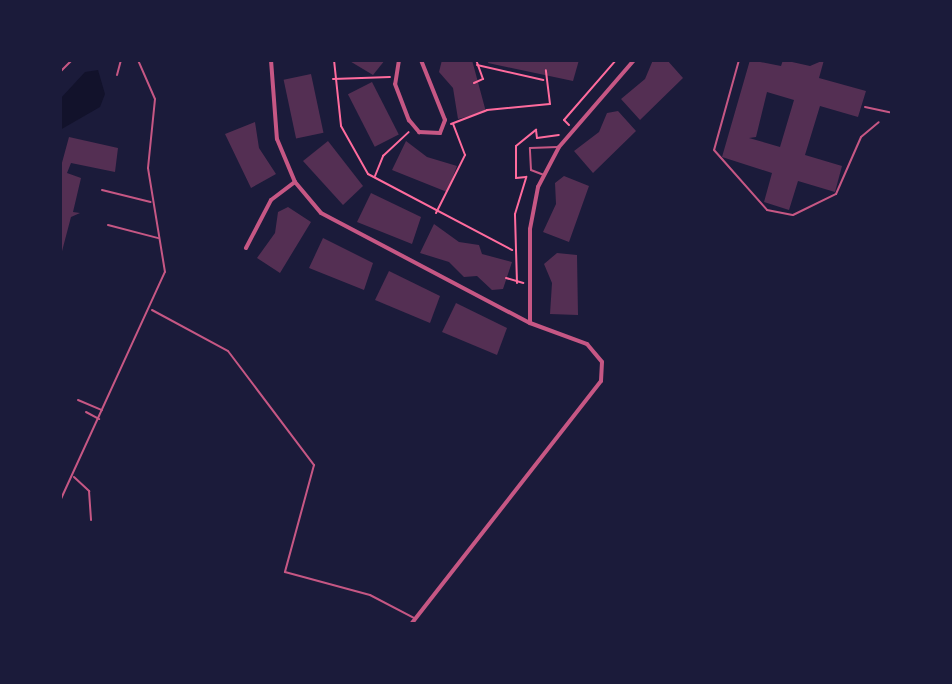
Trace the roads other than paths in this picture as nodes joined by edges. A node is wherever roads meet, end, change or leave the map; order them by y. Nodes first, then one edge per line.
1 (72, 60) edge
2 (121, 60) edge
3 (138, 60) edge
4 (271, 60) edge
5 (399, 60) edge
6 (421, 60) edge
7 (634, 60) edge
8 (739, 60) edge
9 (816, 60) edge
10 (847, 60) edge
11 (60, 72) edge
12 (117, 75) dead end
13 (865, 107) dead end
14 (889, 112) dead end
15 (879, 122) dead end
16 (559, 147) junction
17 (544, 176) junction
18 (295, 182) junction
19 (102, 190) dead end
20 (152, 203) junction
21 (108, 225) dead end
22 (160, 238) junction
23 (246, 248) dead end
24 (152, 310) junction
25 (530, 323) junction
26 (78, 400) dead end
27 (103, 410) junction
28 (86, 412) dead end
29 (99, 419) junction
30 (73, 477) junction
31 (60, 501) edge
32 (91, 520) dead end
33 (414, 618) junction
34 (411, 624) edge

1 - 11 lane
2 - 12 lane
3 - 20 lane
4 - 18 street
5 - 6 street
7 - 16 street
8 - 15 lane
9 - 10 lane
13 - 14 lane
16 - 17 street
16 - 17 lane
17 - 25 street
18 - 23 street
18 - 25 street
19 - 20 lane
20 - 22 lane
21 - 22 lane
22 - 24 lane
24 - 27 lane
24 - 33 lane
25 - 33 street
26 - 27 lane
27 - 29 lane
28 - 29 lane
29 - 30 lane
30 - 31 lane
30 - 32 lane
33 - 34 street

